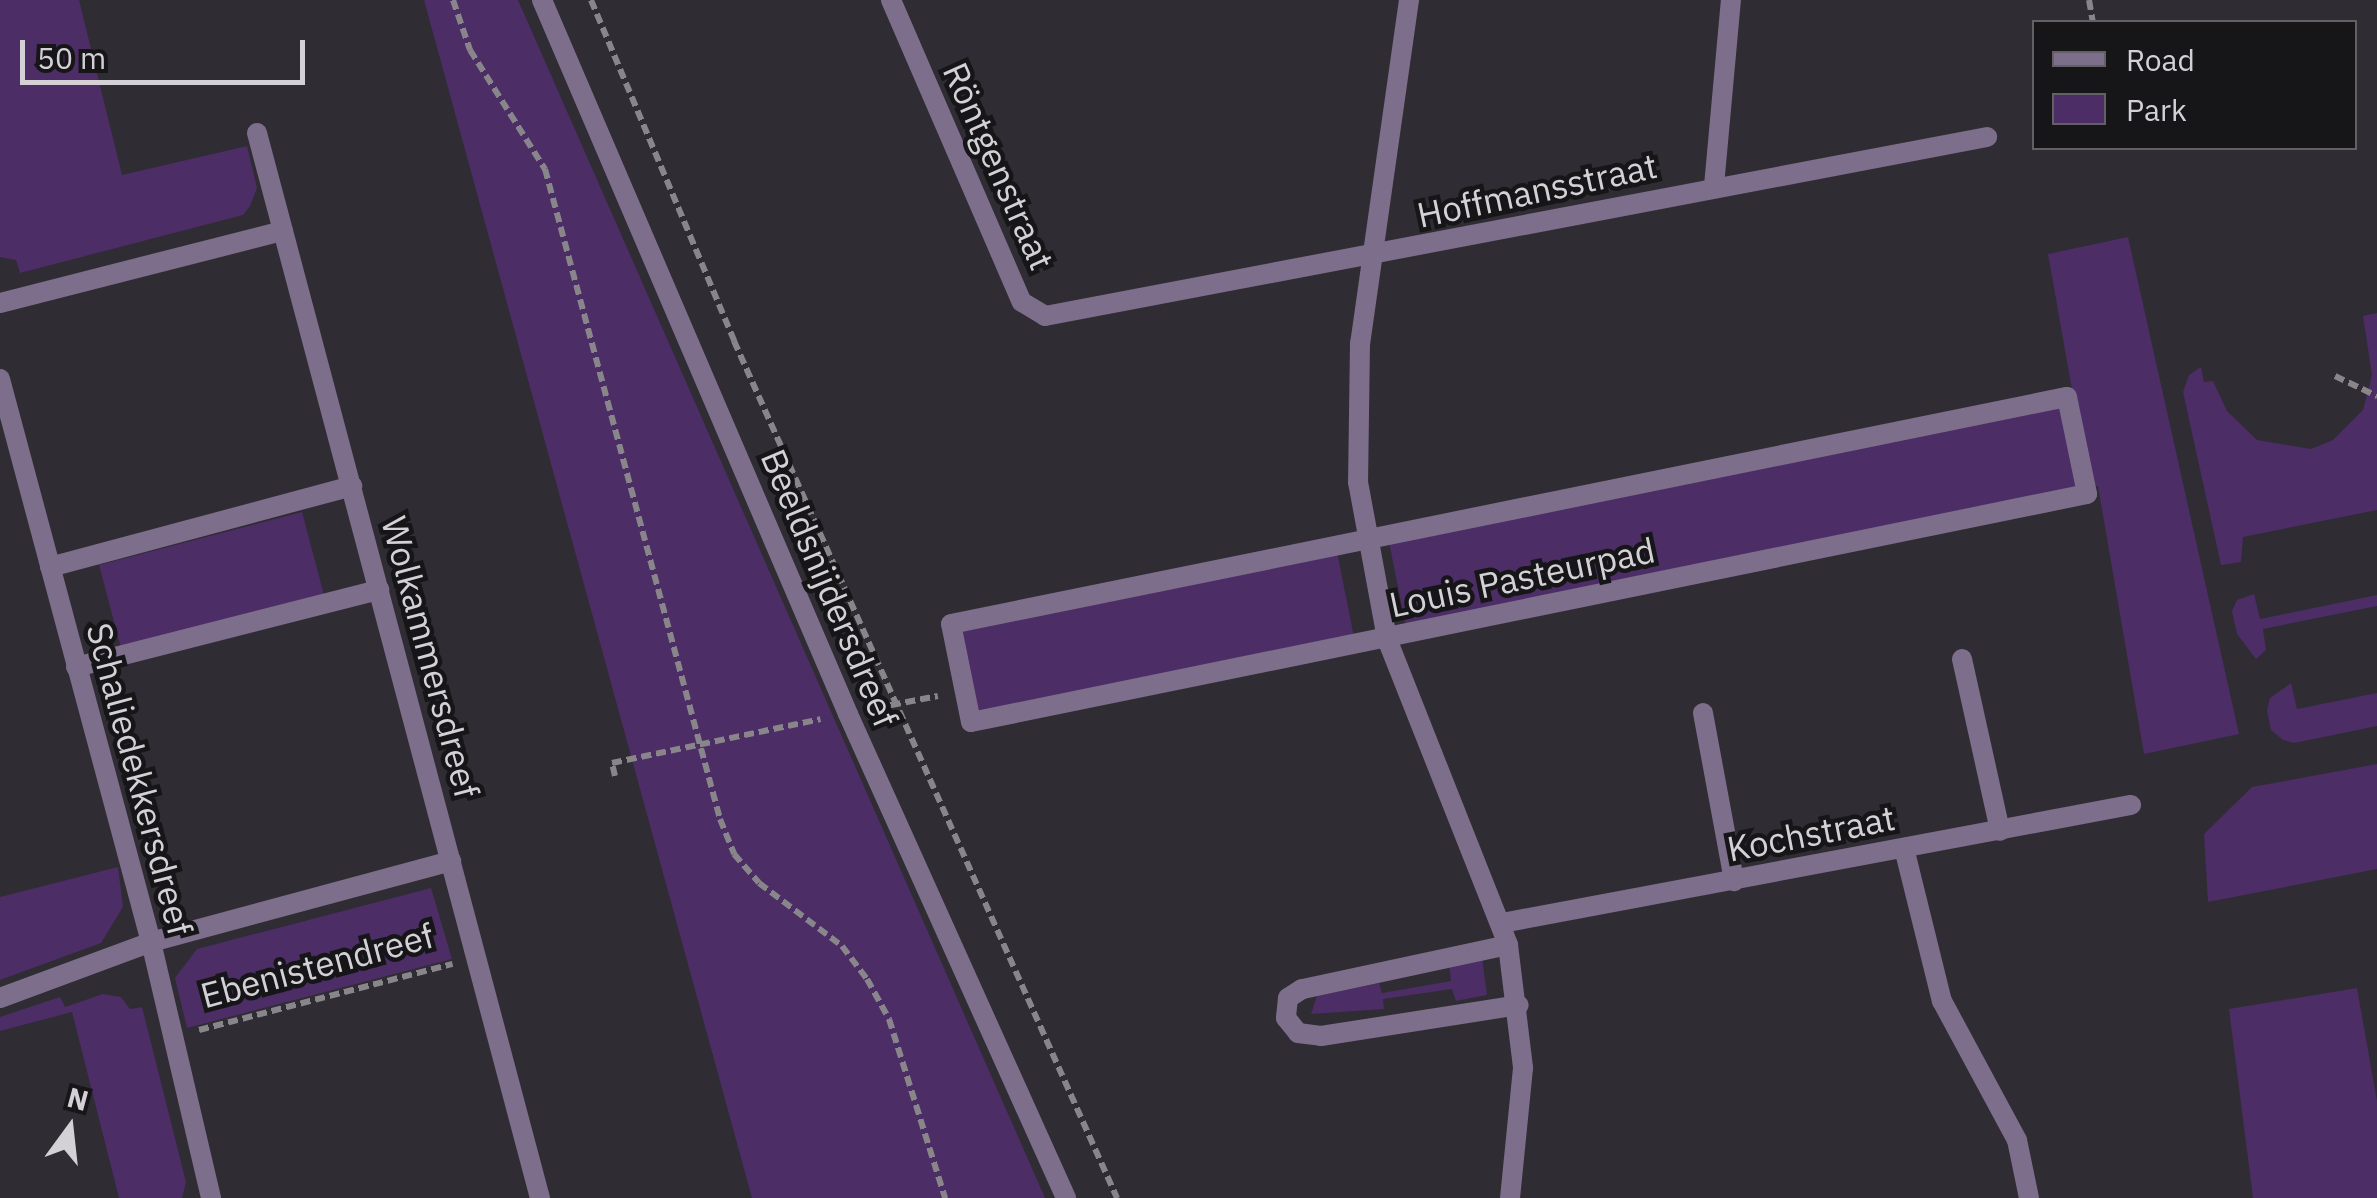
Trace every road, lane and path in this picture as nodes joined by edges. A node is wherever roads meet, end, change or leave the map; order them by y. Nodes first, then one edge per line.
1 (453, 0) edge
2 (542, 0) edge
3 (591, 0) edge
4 (891, 0) edge
5 (1409, 0) edge
6 (1731, 0) edge
7 (257, 134) dead end
8 (1986, 137) dead end
9 (1714, 186) junction
10 (283, 231) junction
11 (1372, 257) junction
12 (0, 303) edge
13 (2335, 376) dead end
14 (0, 379) edge
15 (2377, 396) edge
16 (352, 486) junction
17 (1364, 541) junction
18 (50, 567) junction
19 (380, 590) junction
20 (1387, 639) junction
21 (1962, 659) dead end
22 (76, 667) junction
23 (964, 690) junction
24 (897, 704) junction
25 (1703, 713) dead end
26 (848, 714) junction
27 (698, 740) junction
28 (615, 776) dead end
29 (2131, 805) dead end
30 (2000, 830) junction
31 (1904, 848) junction
32 (452, 861) junction
33 (1734, 882) junction
34 (1502, 924) junction
35 (151, 942) junction
36 (1508, 946) junction
37 (476, 958) junction
38 (0, 998) edge
39 (1519, 1005) junction
40 (173, 1036) junction
41 (211, 1198) edge
42 (540, 1198) edge
43 (945, 1198) edge
44 (1066, 1198) edge
45 (1117, 1198) edge
46 (1510, 1198) edge
47 (2029, 1198) edge

1 - 27 path
2 - 26 street, Beeldsnijdersdreef
3 - 24 path
4 - 11 street, Röntgenstraat
5 - 11 street
6 - 9 street
7 - 10 street, Wolkammersdreef
8 - 9 street, Hoffmansstraat
9 - 11 street, Hoffmansstraat
10 - 12 street
10 - 16 street, Wolkammersdreef
11 - 17 street
13 - 15 path
14 - 18 street, Schaliedekkersdreef
16 - 18 street
16 - 19 street, Wolkammersdreef
17 - 20 street
17 - 20 street, Louis Pasteurpad
17 - 23 street, Louis Pasteurpad
18 - 22 street, Schaliedekkersdreef
19 - 22 street
19 - 32 street, Wolkammersdreef
20 - 23 street, Louis Pasteurpad
20 - 34 street
21 - 30 street
22 - 35 street, Schaliedekkersdreef
23 - 24 path
24 - 26 path
24 - 45 path
25 - 33 street
26 - 27 path
26 - 44 street, Beeldsnijdersdreef
27 - 28 path
27 - 43 path
29 - 30 street, Kochstraat
30 - 31 street, Kochstraat
31 - 33 street, Kochstraat
31 - 47 street
32 - 35 street, Ebenistendreef
32 - 37 street, Wolkammersdreef
33 - 34 street, Kochstraat
34 - 36 street
35 - 38 street, Ebenistendreef
35 - 40 street, Schaliedekkersdreef
36 - 39 street
36 - 39 street
37 - 40 path, Ebenistendreef
37 - 42 street, Wolkammersdreef
39 - 46 street
40 - 41 street, Schaliedekkersdreef

